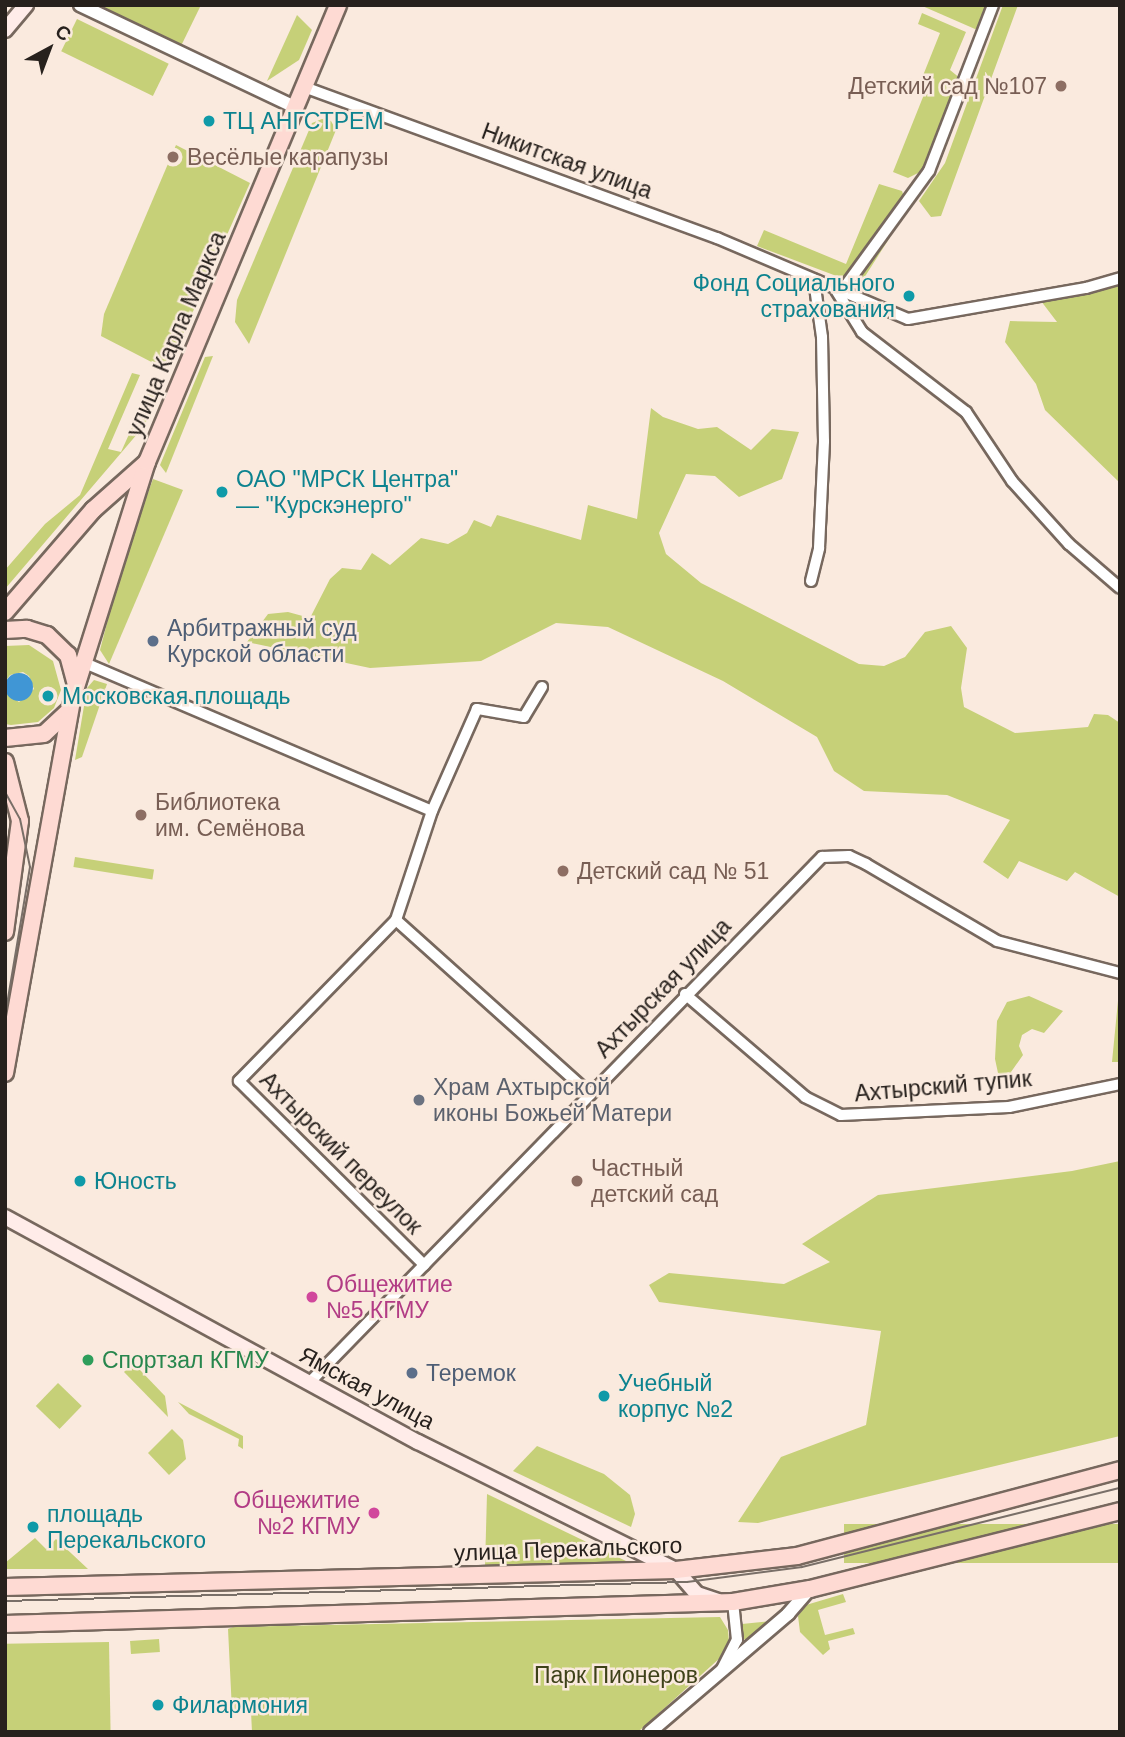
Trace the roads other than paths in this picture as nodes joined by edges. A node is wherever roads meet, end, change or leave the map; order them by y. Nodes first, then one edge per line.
1 (26, 5) edge
2 (80, 5) edge
3 (338, 5) edge
4 (993, 5) edge
5 (5, 30) edge
6 (304, 87) junction
7 (295, 107) junction
8 (1120, 278) edge
9 (814, 280) junction
10 (839, 291) junction
11 (148, 462) junction
12 (811, 581) dead end
13 (1120, 588) edge
14 (5, 612) edge
15 (5, 630) edge
16 (85, 663) junction
17 (76, 687) junction
18 (542, 687) dead end
19 (71, 705) junction
20 (5, 738) edge
21 (5, 762) edge
22 (432, 811) junction
23 (396, 920) junction
24 (5, 932) edge
25 (1120, 973) edge
26 (685, 994) junction
27 (5, 1073) edge
28 (1120, 1084) edge
29 (590, 1094) junction
30 (5, 1217) edge
31 (424, 1265) junction
32 (309, 1383) junction
33 (1120, 1470) edge
34 (1120, 1511) edge
35 (676, 1570) junction
36 (5, 1587) edge
37 (810, 1589) junction
38 (733, 1602) junction
39 (5, 1624) edge
40 (720, 1671) junction
41 (650, 1732) edge

1 - 5 main road
2 - 7 street
3 - 6 main road, улица Карла Маркса
4 - 10 street
6 - 7 main road, улица Карла Маркса
6 - 9 street, Никитская улица
7 - 11 main road, улица Карла Маркса
8 - 10 street, Никитская улица
9 - 10 street, Никитская улица
9 - 12 street
10 - 13 street
11 - 14 main road
11 - 16 main road, улица Карла Маркса
15 - 17 main road
16 - 17 main road, улица Карла Маркса
16 - 22 street
17 - 19 main road, улица Карла Маркса
18 - 22 street, Ахтырский переулок
19 - 20 main road
19 - 27 main road
21 - 24 main road
22 - 23 street, Ахтырский переулок
23 - 29 street
23 - 31 street, Ахтырский переулок
25 - 26 street, Ахтырская улица
26 - 28 street, Ахтырский тупик
26 - 29 street, Ахтырская улица
29 - 31 street, Ахтырская улица
30 - 32 main road, Ямская улица
31 - 32 street, Ахтырская улица
32 - 35 main road, Ямская улица
33 - 35 main road, улица Перекальского
34 - 37 main road
35 - 36 main road, улица Перекальского
35 - 38 main road
37 - 38 main road
37 - 40 street
38 - 39 main road
38 - 40 street
40 - 41 street

